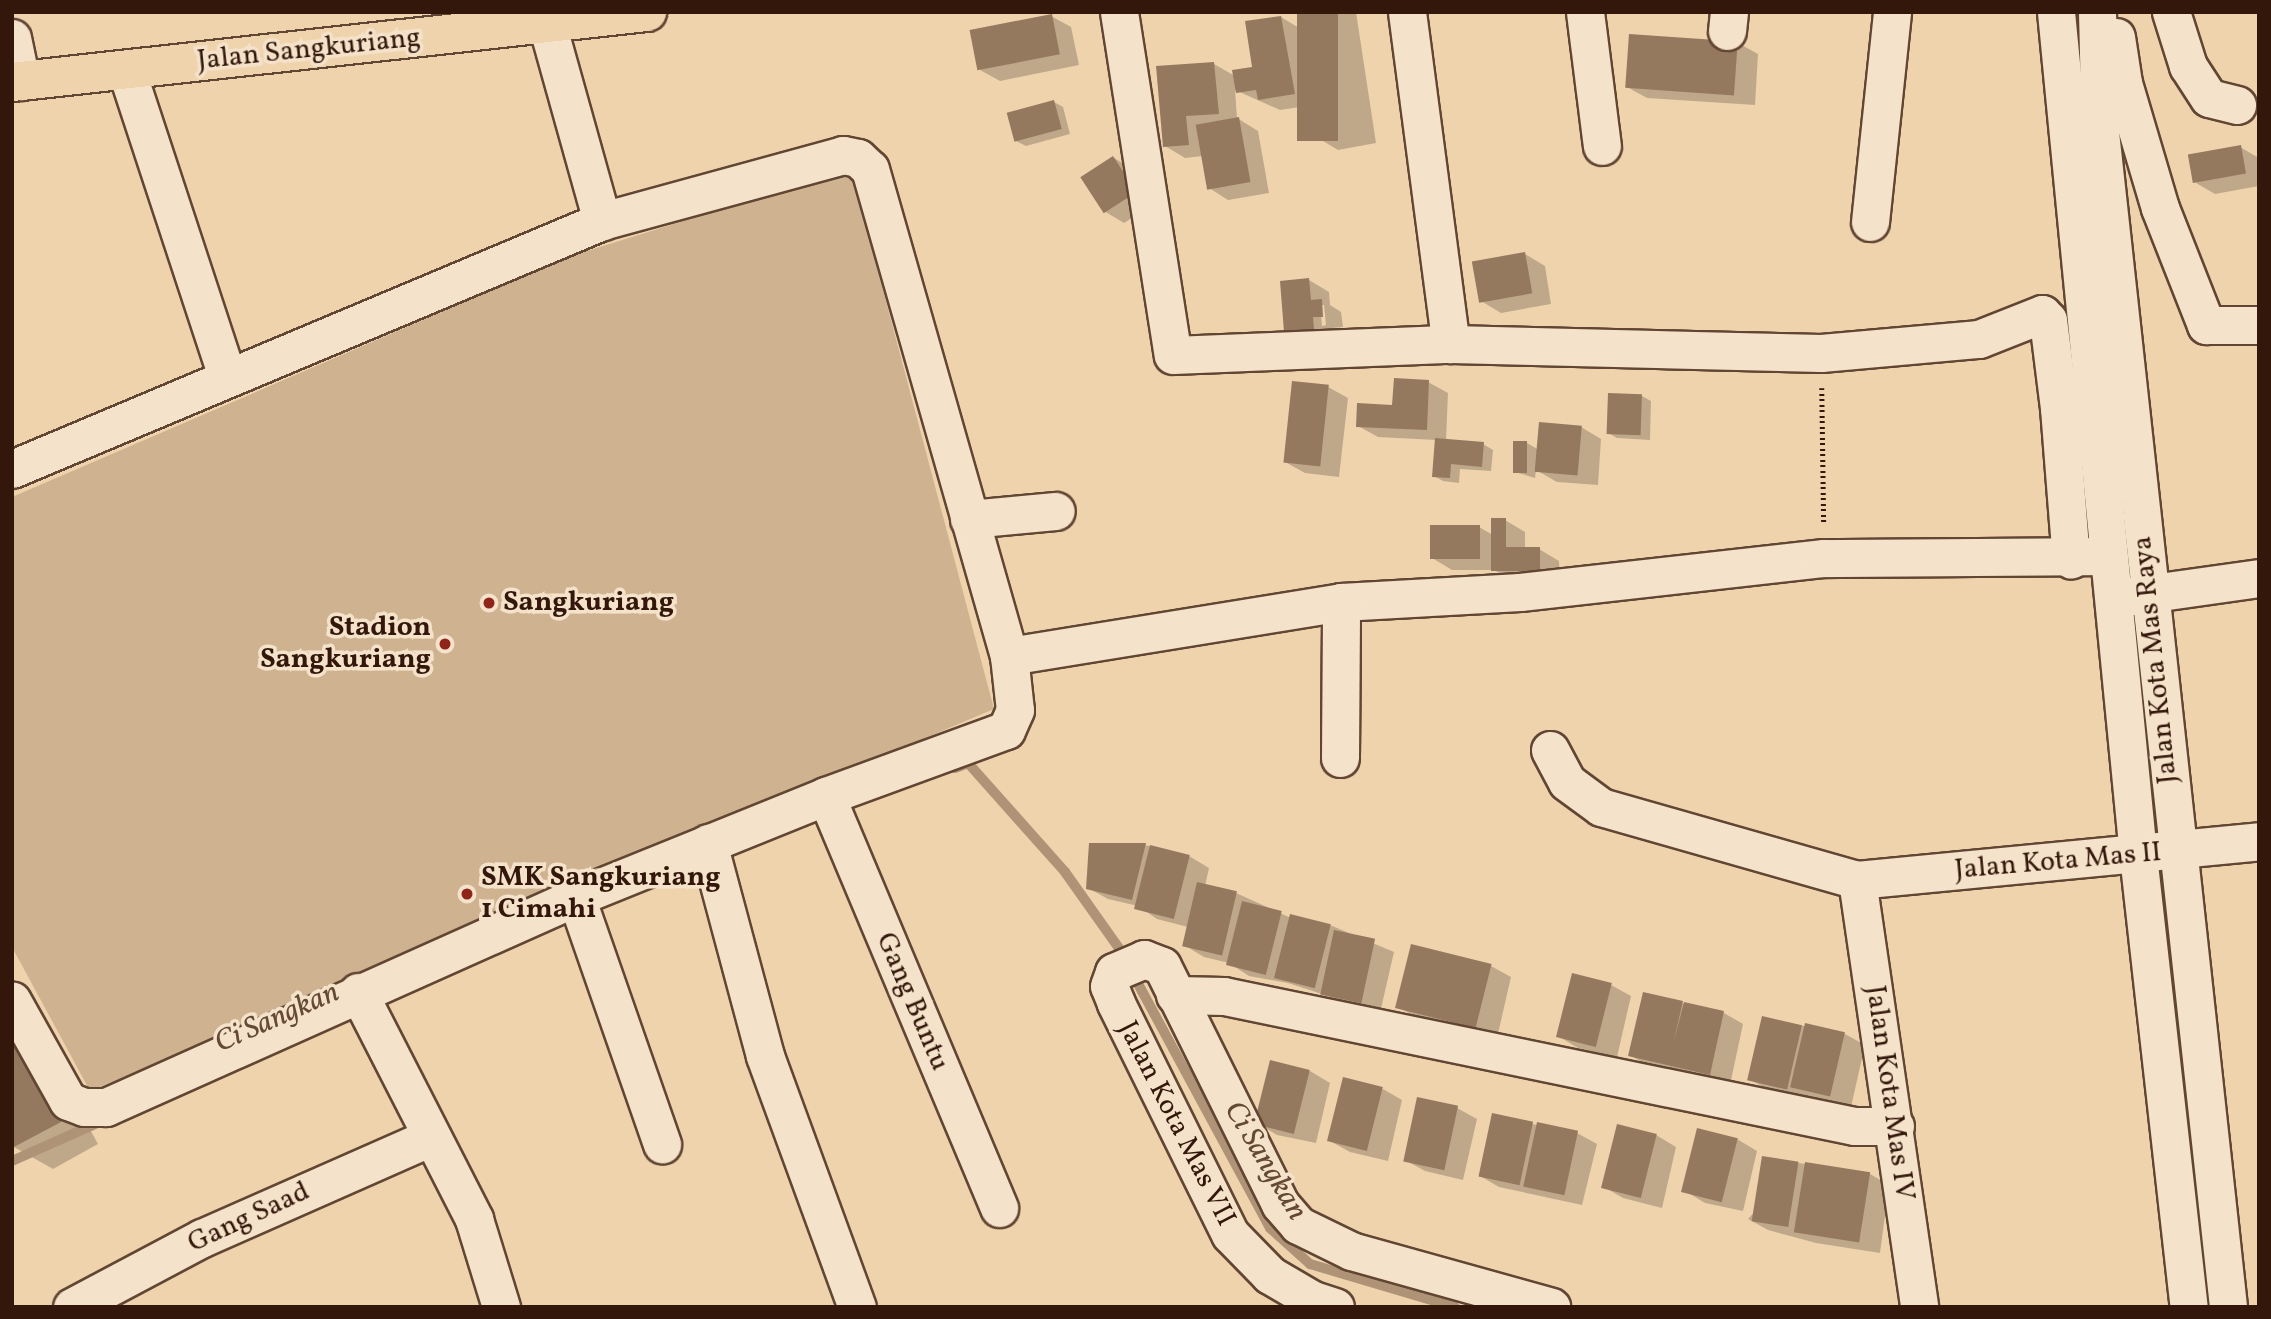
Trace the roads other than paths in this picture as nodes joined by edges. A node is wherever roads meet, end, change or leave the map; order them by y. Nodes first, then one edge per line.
1 (647, 12) edge
2 (1119, 12) edge
3 (1407, 12) edge
4 (1585, 12) edge
5 (1892, 12) edge
6 (2056, 12) edge
7 (2097, 12) edge
8 (2113, 12) edge
9 (2171, 12) edge
10 (547, 24) junction
11 (412, 25) edge
12 (12, 38) edge
13 (126, 69) junction
14 (17, 81) edge
15 (2237, 105) dead end
16 (2083, 133) junction
17 (1602, 146) dead end
18 (602, 221) junction
19 (1870, 222) dead end
20 (2259, 325) edge
21 (1451, 344) junction
22 (227, 376) junction
23 (12, 469) edge
24 (1056, 511) dead end
25 (969, 519) junction
26 (2110, 554) junction
27 (2071, 560) junction
28 (2259, 578) edge
29 (2133, 596) junction
30 (1341, 602) junction
31 (1009, 656) junction
32 (1550, 750) dead end
33 (1340, 758) dead end
34 (826, 796) junction
35 (2259, 841) edge
36 (708, 843) junction
37 (2175, 852) junction
38 (2138, 855) junction
39 (1857, 880) junction
40 (576, 897) junction
41 (1175, 995) junction
42 (361, 1000) junction
43 (12, 1001) edge
44 (1895, 1126) junction
45 (430, 1137) junction
46 (662, 1144) dead end
47 (999, 1208) dead end
48 (72, 1307) edge
49 (501, 1307) edge
50 (857, 1307) edge
51 (1335, 1307) edge
52 (1551, 1307) edge
53 (1919, 1307) edge
54 (2189, 1307) edge
55 (2228, 1307) edge

1 - 10 main road, Jalan Sangkuriang
2 - 21 street
3 - 21 street
4 - 17 street
5 - 19 street
6 - 16 street, Jalan Kota Mas Raya
7 - 16 street, Jalan Kota Mas Raya
8 - 20 street
9 - 15 street
10 - 11 main road, Jalan Sangkuriang
10 - 18 street
11 - 13 main road, Jalan Sangkuriang
12 - 14 street
13 - 14 main road, Jalan Sangkuriang
13 - 22 street
16 - 26 street, Jalan Kota Mas Raya
16 - 29 street, Jalan Kota Mas Raya
18 - 22 street
18 - 25 street
21 - 27 street
22 - 23 street
24 - 25 street
25 - 31 street
26 - 27 street
26 - 29 street, Jalan Kota Mas Raya
27 - 30 street
28 - 29 street
29 - 37 street, Jalan Kota Mas Raya
29 - 38 street, Jalan Kota Mas Raya
30 - 31 street
30 - 33 street
31 - 34 street
32 - 39 street
34 - 36 street
34 - 47 street, Gang Buntu
35 - 37 street, Jalan Kota Mas II
36 - 40 street
36 - 50 street
37 - 38 street, Jalan Kota Mas II
37 - 55 street, Jalan Kota Mas Raya
38 - 39 street, Jalan Kota Mas II
38 - 54 street, Jalan Kota Mas Raya
39 - 44 street, Jalan Kota Mas IV
40 - 42 street
40 - 46 street
41 - 44 street
41 - 51 street, Jalan Kota Mas VII
41 - 52 street
42 - 43 street
42 - 45 street
44 - 53 street, Jalan Kota Mas IV
45 - 48 street, Gang Saad
45 - 49 street

